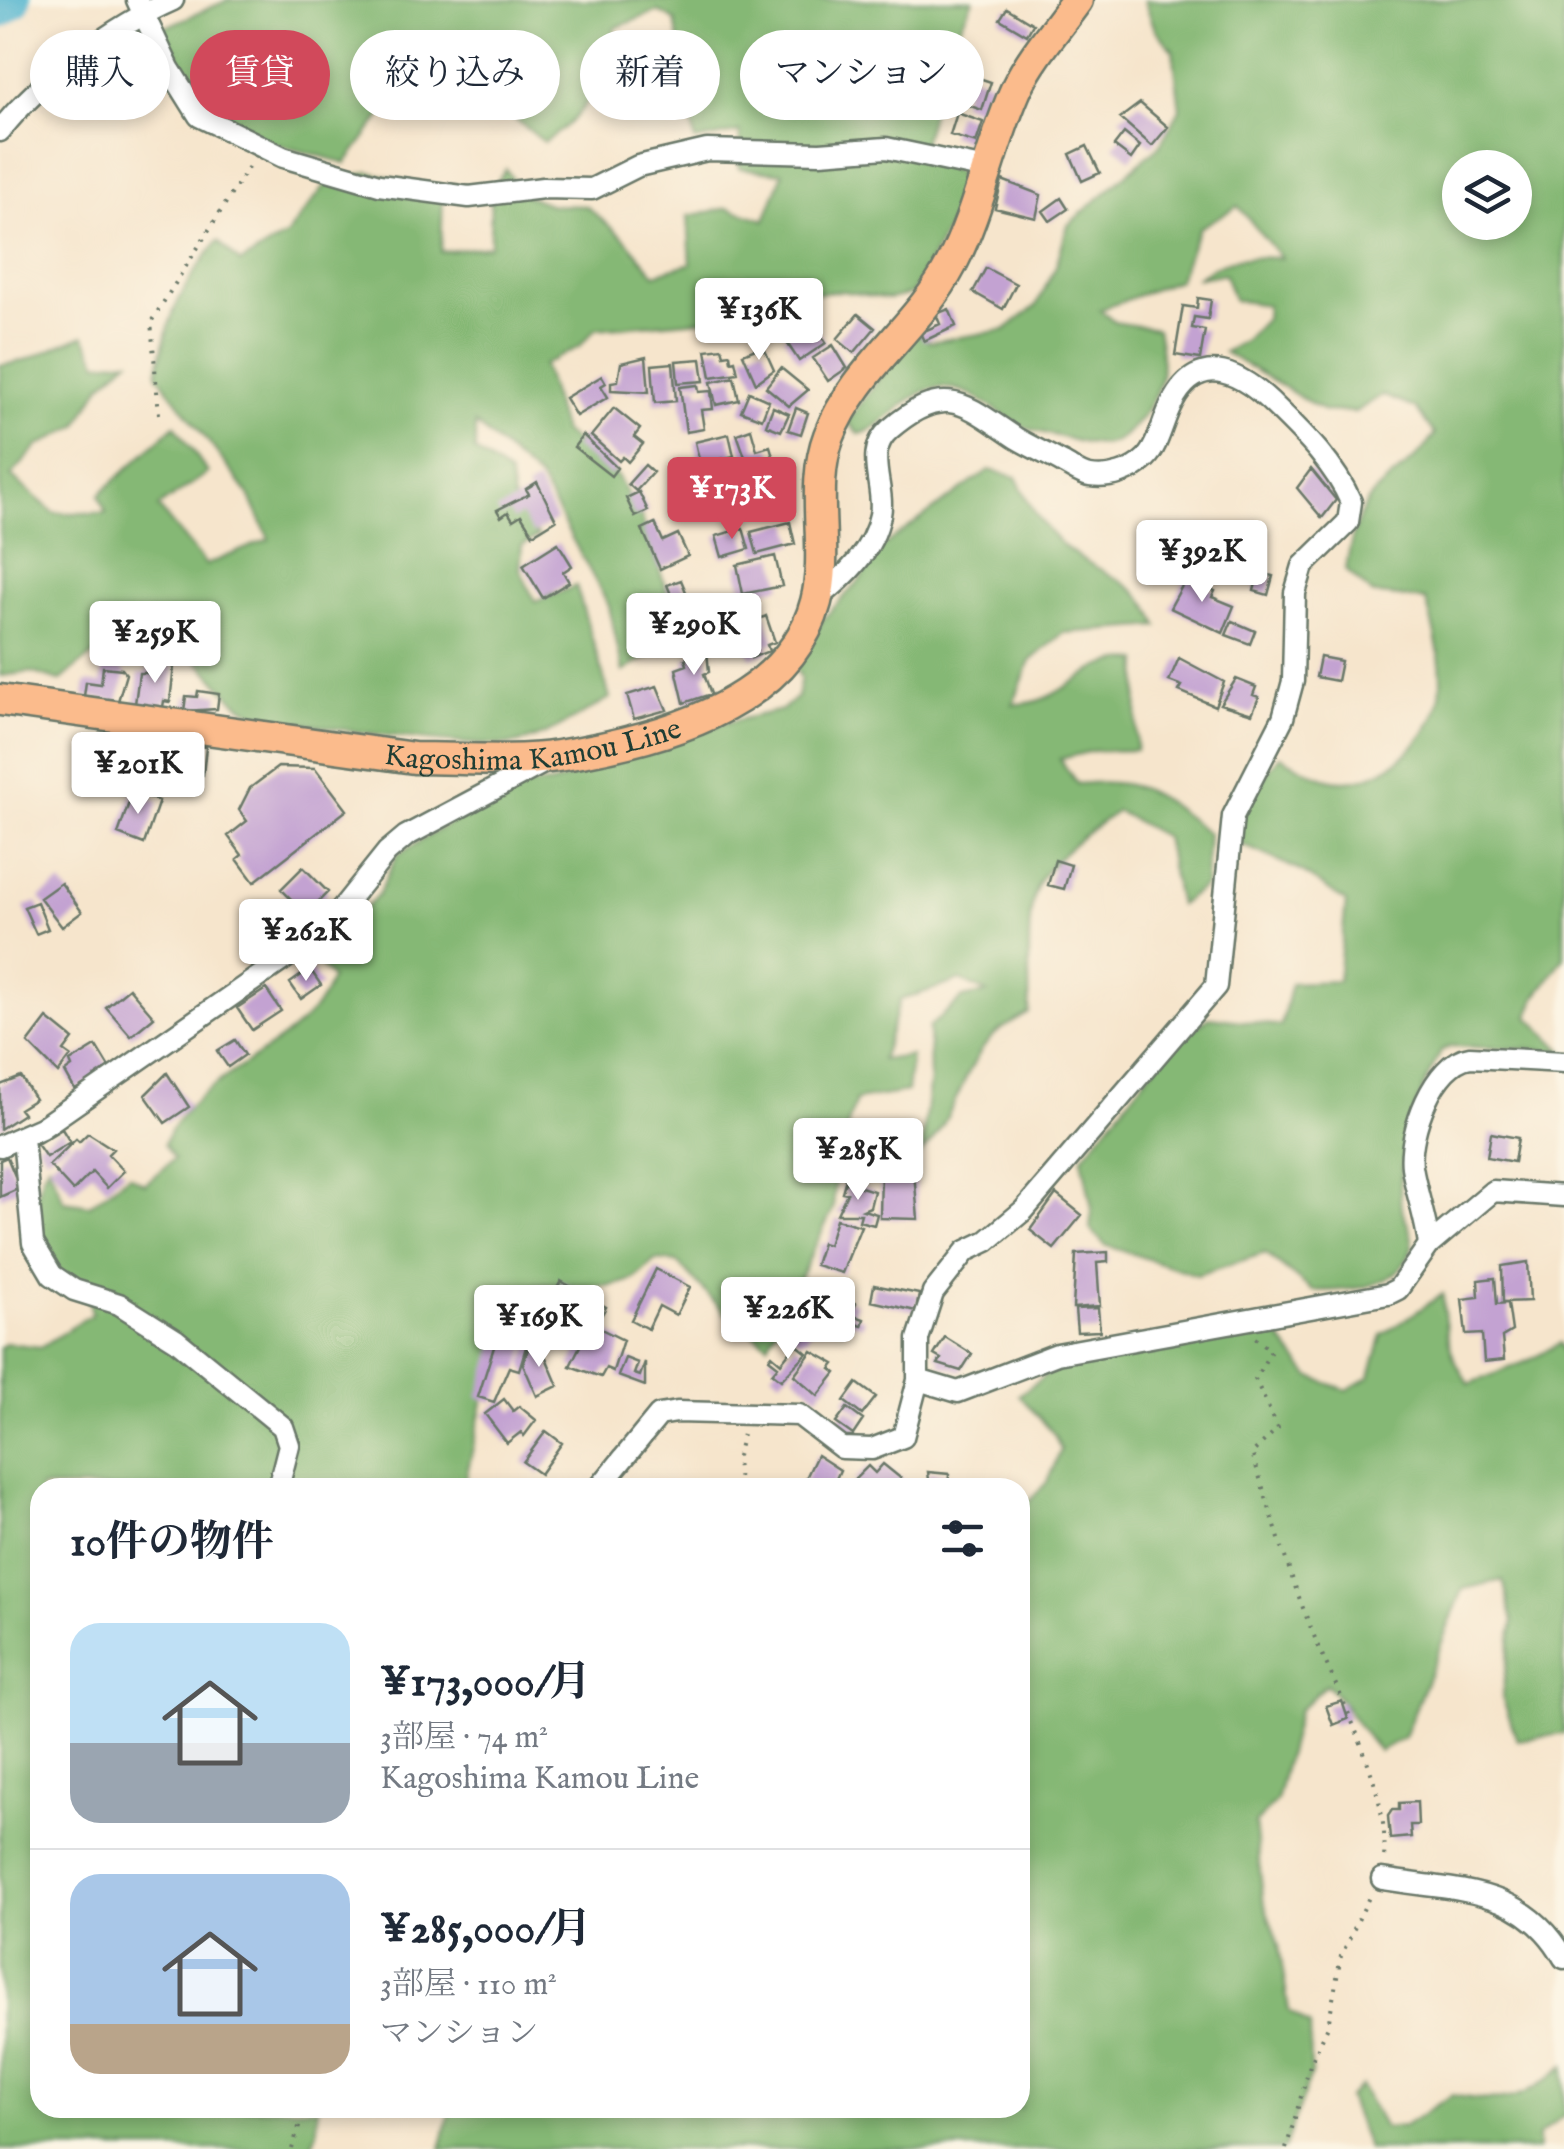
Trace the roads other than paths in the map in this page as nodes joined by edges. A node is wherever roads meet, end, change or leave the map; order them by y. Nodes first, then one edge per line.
1 (172, 0) edge
2 (1077, 0) edge
3 (140, 6) edge
4 (0, 132) edge
5 (986, 169) junction
6 (817, 599) junction
7 (0, 700) edge
8 (555, 756) junction
9 (1564, 1062) edge
10 (23, 1138) junction
11 (0, 1146) edge
12 (1564, 1196) edge
13 (1429, 1244) junction
14 (918, 1380) junction
15 (281, 1478) edge
16 (607, 1478) edge
17 (1382, 1879) road end
18 (1564, 1958) edge

1 - 3 street
2 - 5 main road, Kagoshima Kamou Line
3 - 4 street
3 - 5 street
5 - 6 main road, Kagoshima Kamou Line
6 - 8 main road, Kagoshima Kamou Line
6 - 14 street
7 - 8 main road, Kagoshima Kamou Line
8 - 10 street
9 - 13 street
10 - 11 street
10 - 15 street
12 - 13 street
13 - 14 street
14 - 16 street
17 - 18 street

